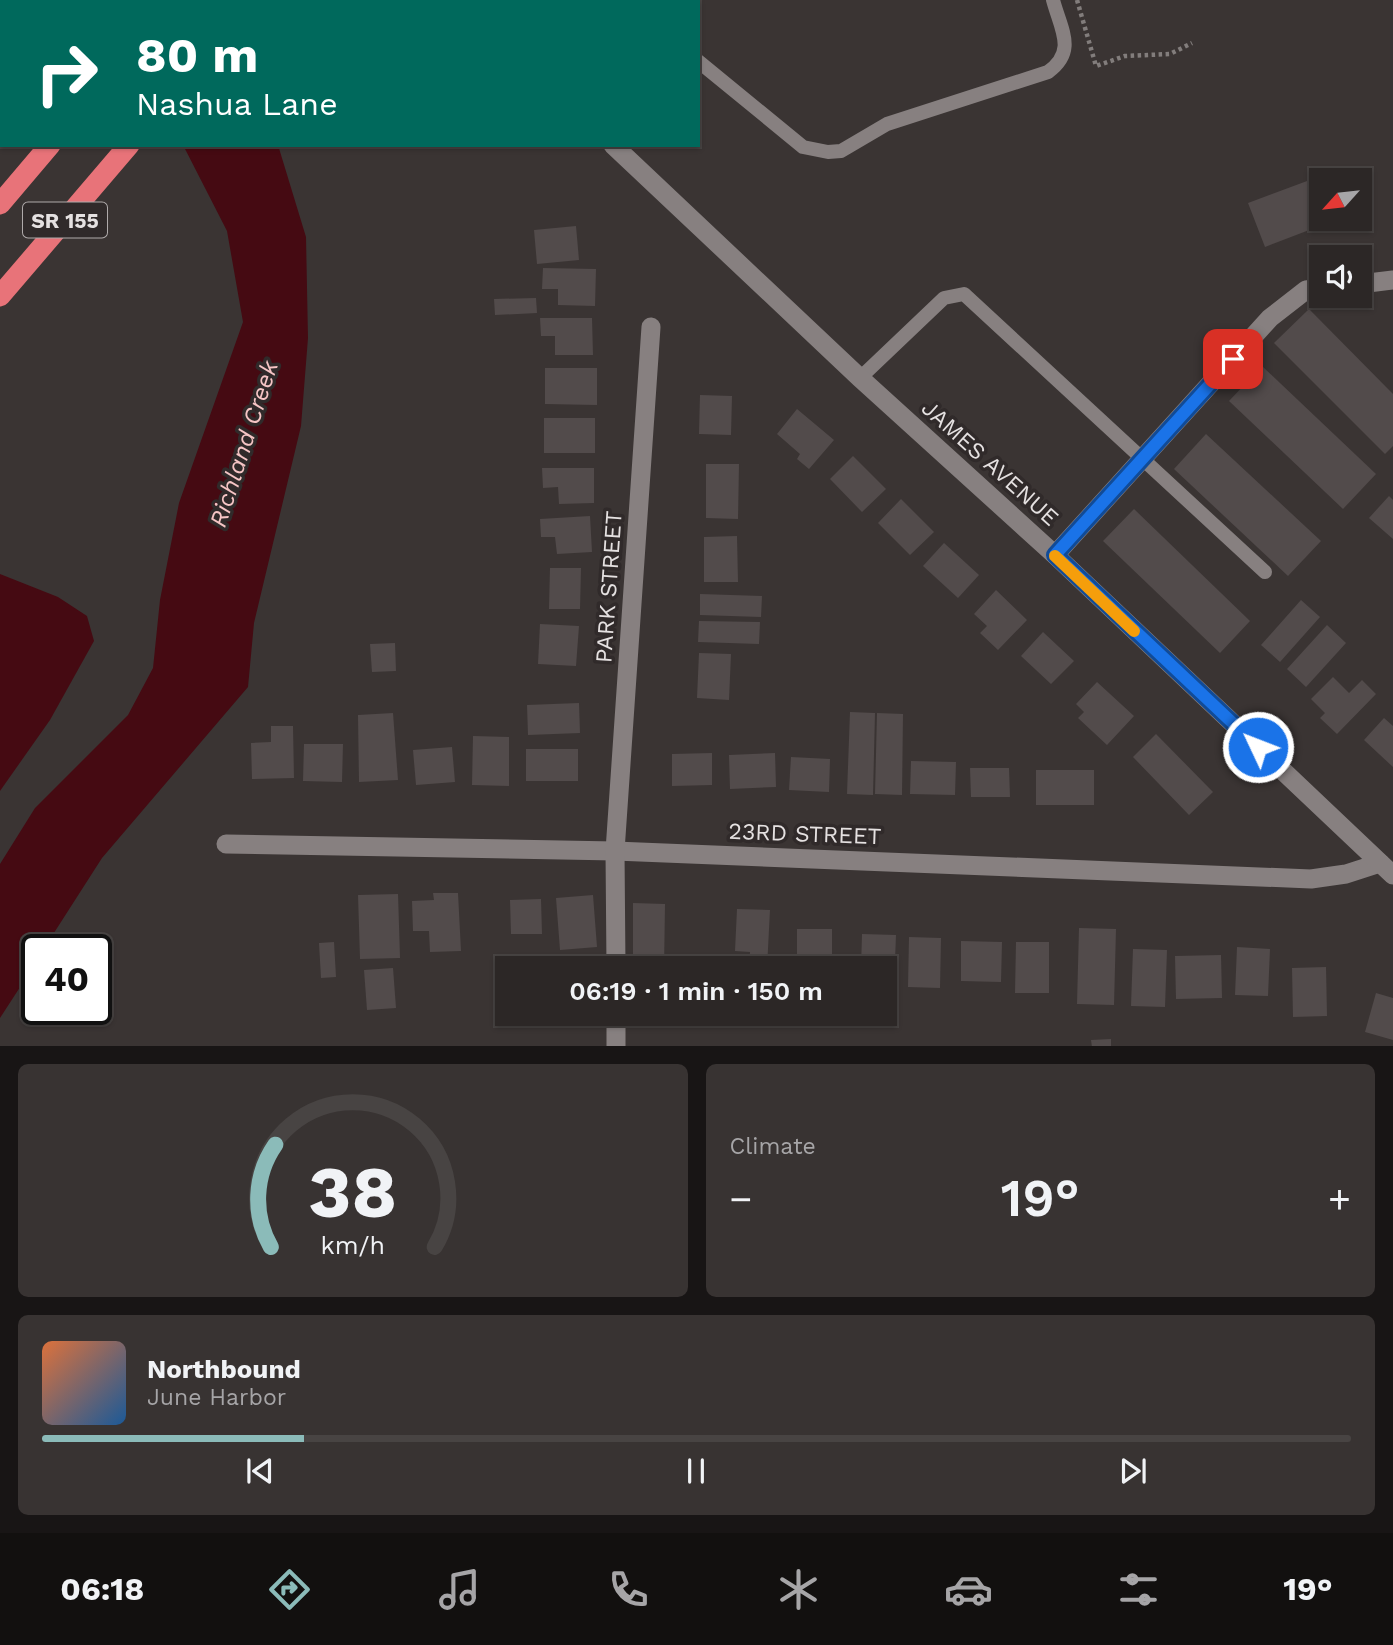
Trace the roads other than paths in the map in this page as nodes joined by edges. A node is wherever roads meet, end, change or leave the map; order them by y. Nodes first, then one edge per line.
1 (1053, 0) edge
2 (700, 63) edge
3 (48, 147) edge
4 (127, 147) edge
5 (615, 147) edge
6 (0, 204) edge
7 (1393, 280) edge
8 (1372, 283) edge
9 (1309, 290) edge
10 (0, 296) edge
11 (652, 327) dead end
12 (860, 378) junction
13 (1142, 461) junction
14 (1055, 555) junction
15 (1265, 572) dead end
16 (226, 844) dead end
17 (615, 851) junction
18 (1386, 869) edge
19 (616, 956) edge
20 (616, 1026) edge
21 (616, 1046) edge

1 - 2 lane
3 - 6 highway, SR 155
4 - 10 highway, SR 155
5 - 12 street, JAMES AVENUE
7 - 8 street
9 - 13 street
11 - 17 street, PARK STREET
12 - 13 lane
12 - 14 street, JAMES AVENUE
13 - 14 street
13 - 15 lane
14 - 18 street, JAMES AVENUE
16 - 17 street, 23RD STREET
17 - 18 street, 23RD STREET
17 - 19 street, PARK STREET
20 - 21 street

